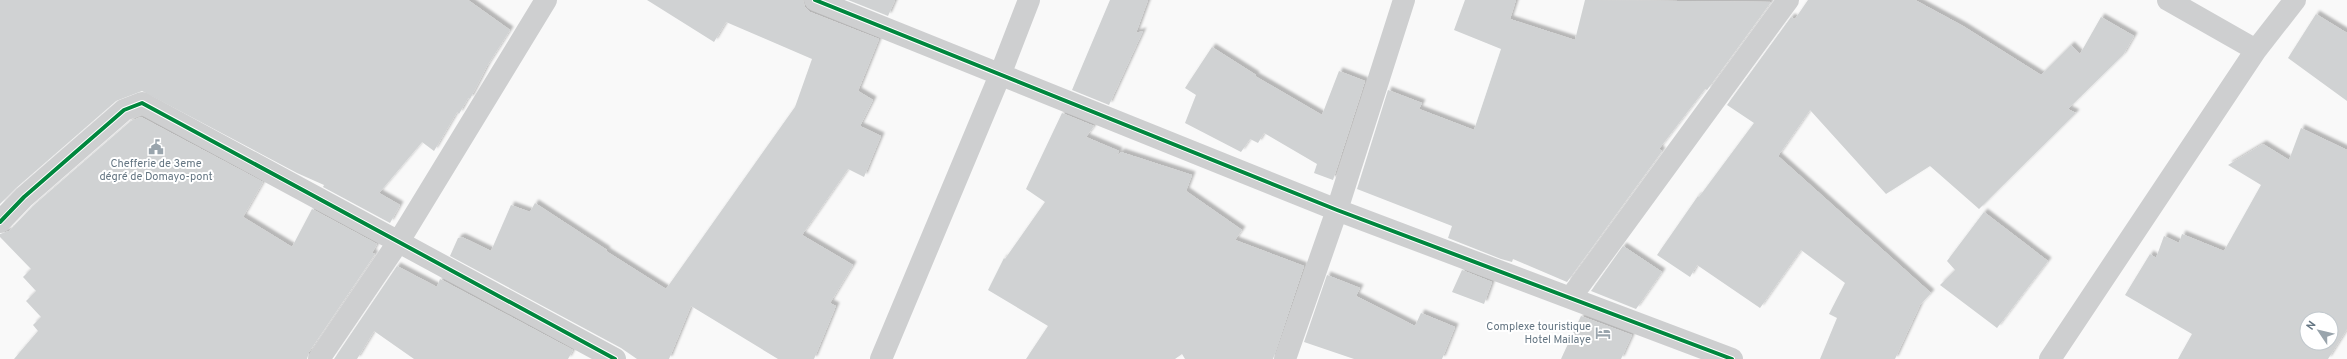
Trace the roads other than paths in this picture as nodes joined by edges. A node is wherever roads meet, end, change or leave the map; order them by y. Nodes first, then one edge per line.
1 (546, 0) edge
2 (815, 0) edge
3 (1029, 0) edge
4 (1404, 0) edge
5 (1788, 0) edge
6 (2168, 0) edge
7 (2295, 0) edge
8 (2256, 50) junction
9 (1000, 75) junction
10 (1337, 210) junction
11 (0, 222) edge
12 (399, 241) junction
13 (1571, 297) junction
14 (319, 359) edge
15 (615, 359) edge
16 (881, 359) edge
17 (1285, 359) edge
18 (1732, 359) edge
19 (2050, 359) edge

1 - 12 street
2 - 9 street
3 - 9 street
4 - 10 street
5 - 13 street
6 - 8 street
7 - 8 street
8 - 19 street
9 - 10 street
9 - 16 street
10 - 13 street
10 - 17 street
11 - 12 street
12 - 14 street
12 - 15 street
13 - 18 street

